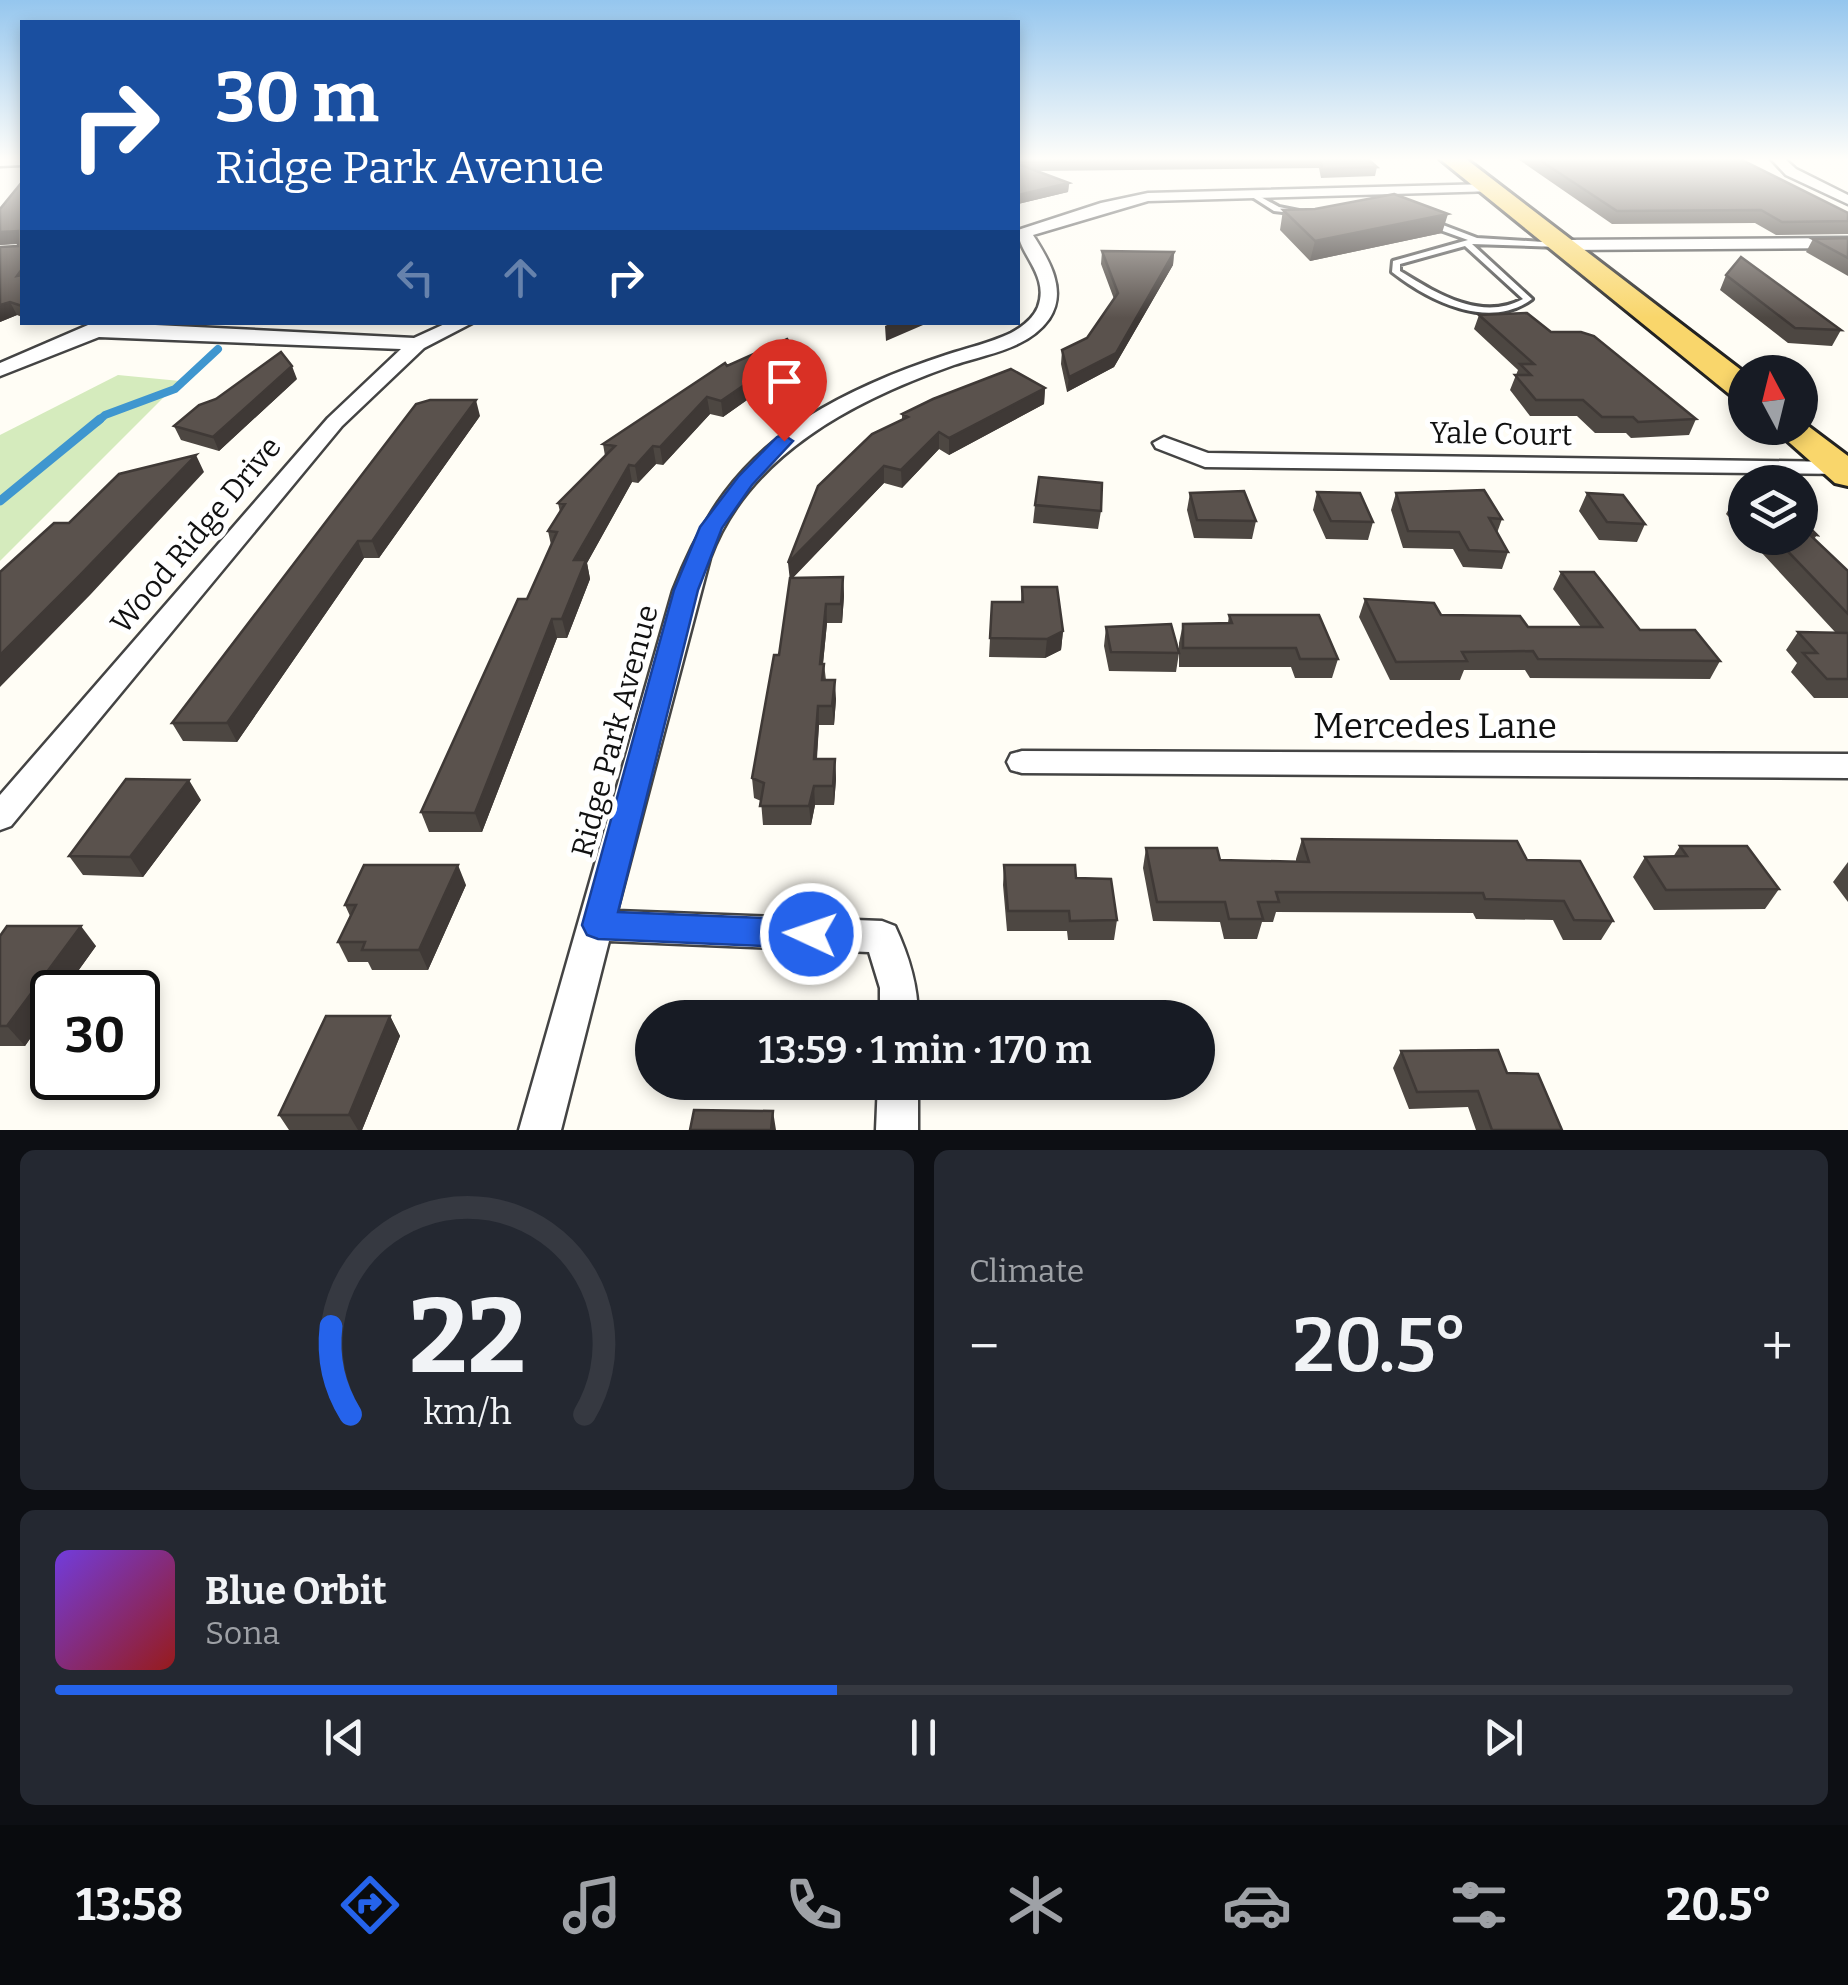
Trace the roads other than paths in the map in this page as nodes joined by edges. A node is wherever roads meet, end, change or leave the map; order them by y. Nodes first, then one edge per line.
1 (1089, 212) edge
2 (1521, 212) edge
3 (1420, 219) edge
4 (1021, 235) edge
5 (1471, 241) junction
6 (1848, 243) edge
7 (1565, 245) junction
8 (458, 325) edge
9 (101, 327) edge
10 (417, 344) junction
11 (0, 370) edge
12 (1728, 376) edge
13 (1164, 443) dead end
14 (1811, 445) edge
15 (1844, 472) edge
16 (1022, 762) dead end
17 (1848, 766) edge
18 (0, 816) edge
19 (598, 925) junction
20 (899, 1000) edge
21 (898, 1100) edge
22 (540, 1130) edge
23 (897, 1130) edge

1 - 4 street, Ridge Park Avenue
2 - 7 main road
3 - 5 lane
4 - 19 street, Ridge Park Avenue
5 - 5 lane
5 - 7 lane
6 - 7 street
7 - 12 main road
8 - 10 street, Wood Ridge Drive
9 - 10 street
9 - 11 street
10 - 18 street, Wood Ridge Drive
13 - 15 street, Yale Court
14 - 15 main road
16 - 17 street, Mercedes Lane
19 - 20 street
19 - 22 street, Ridge Park Avenue
21 - 23 street

